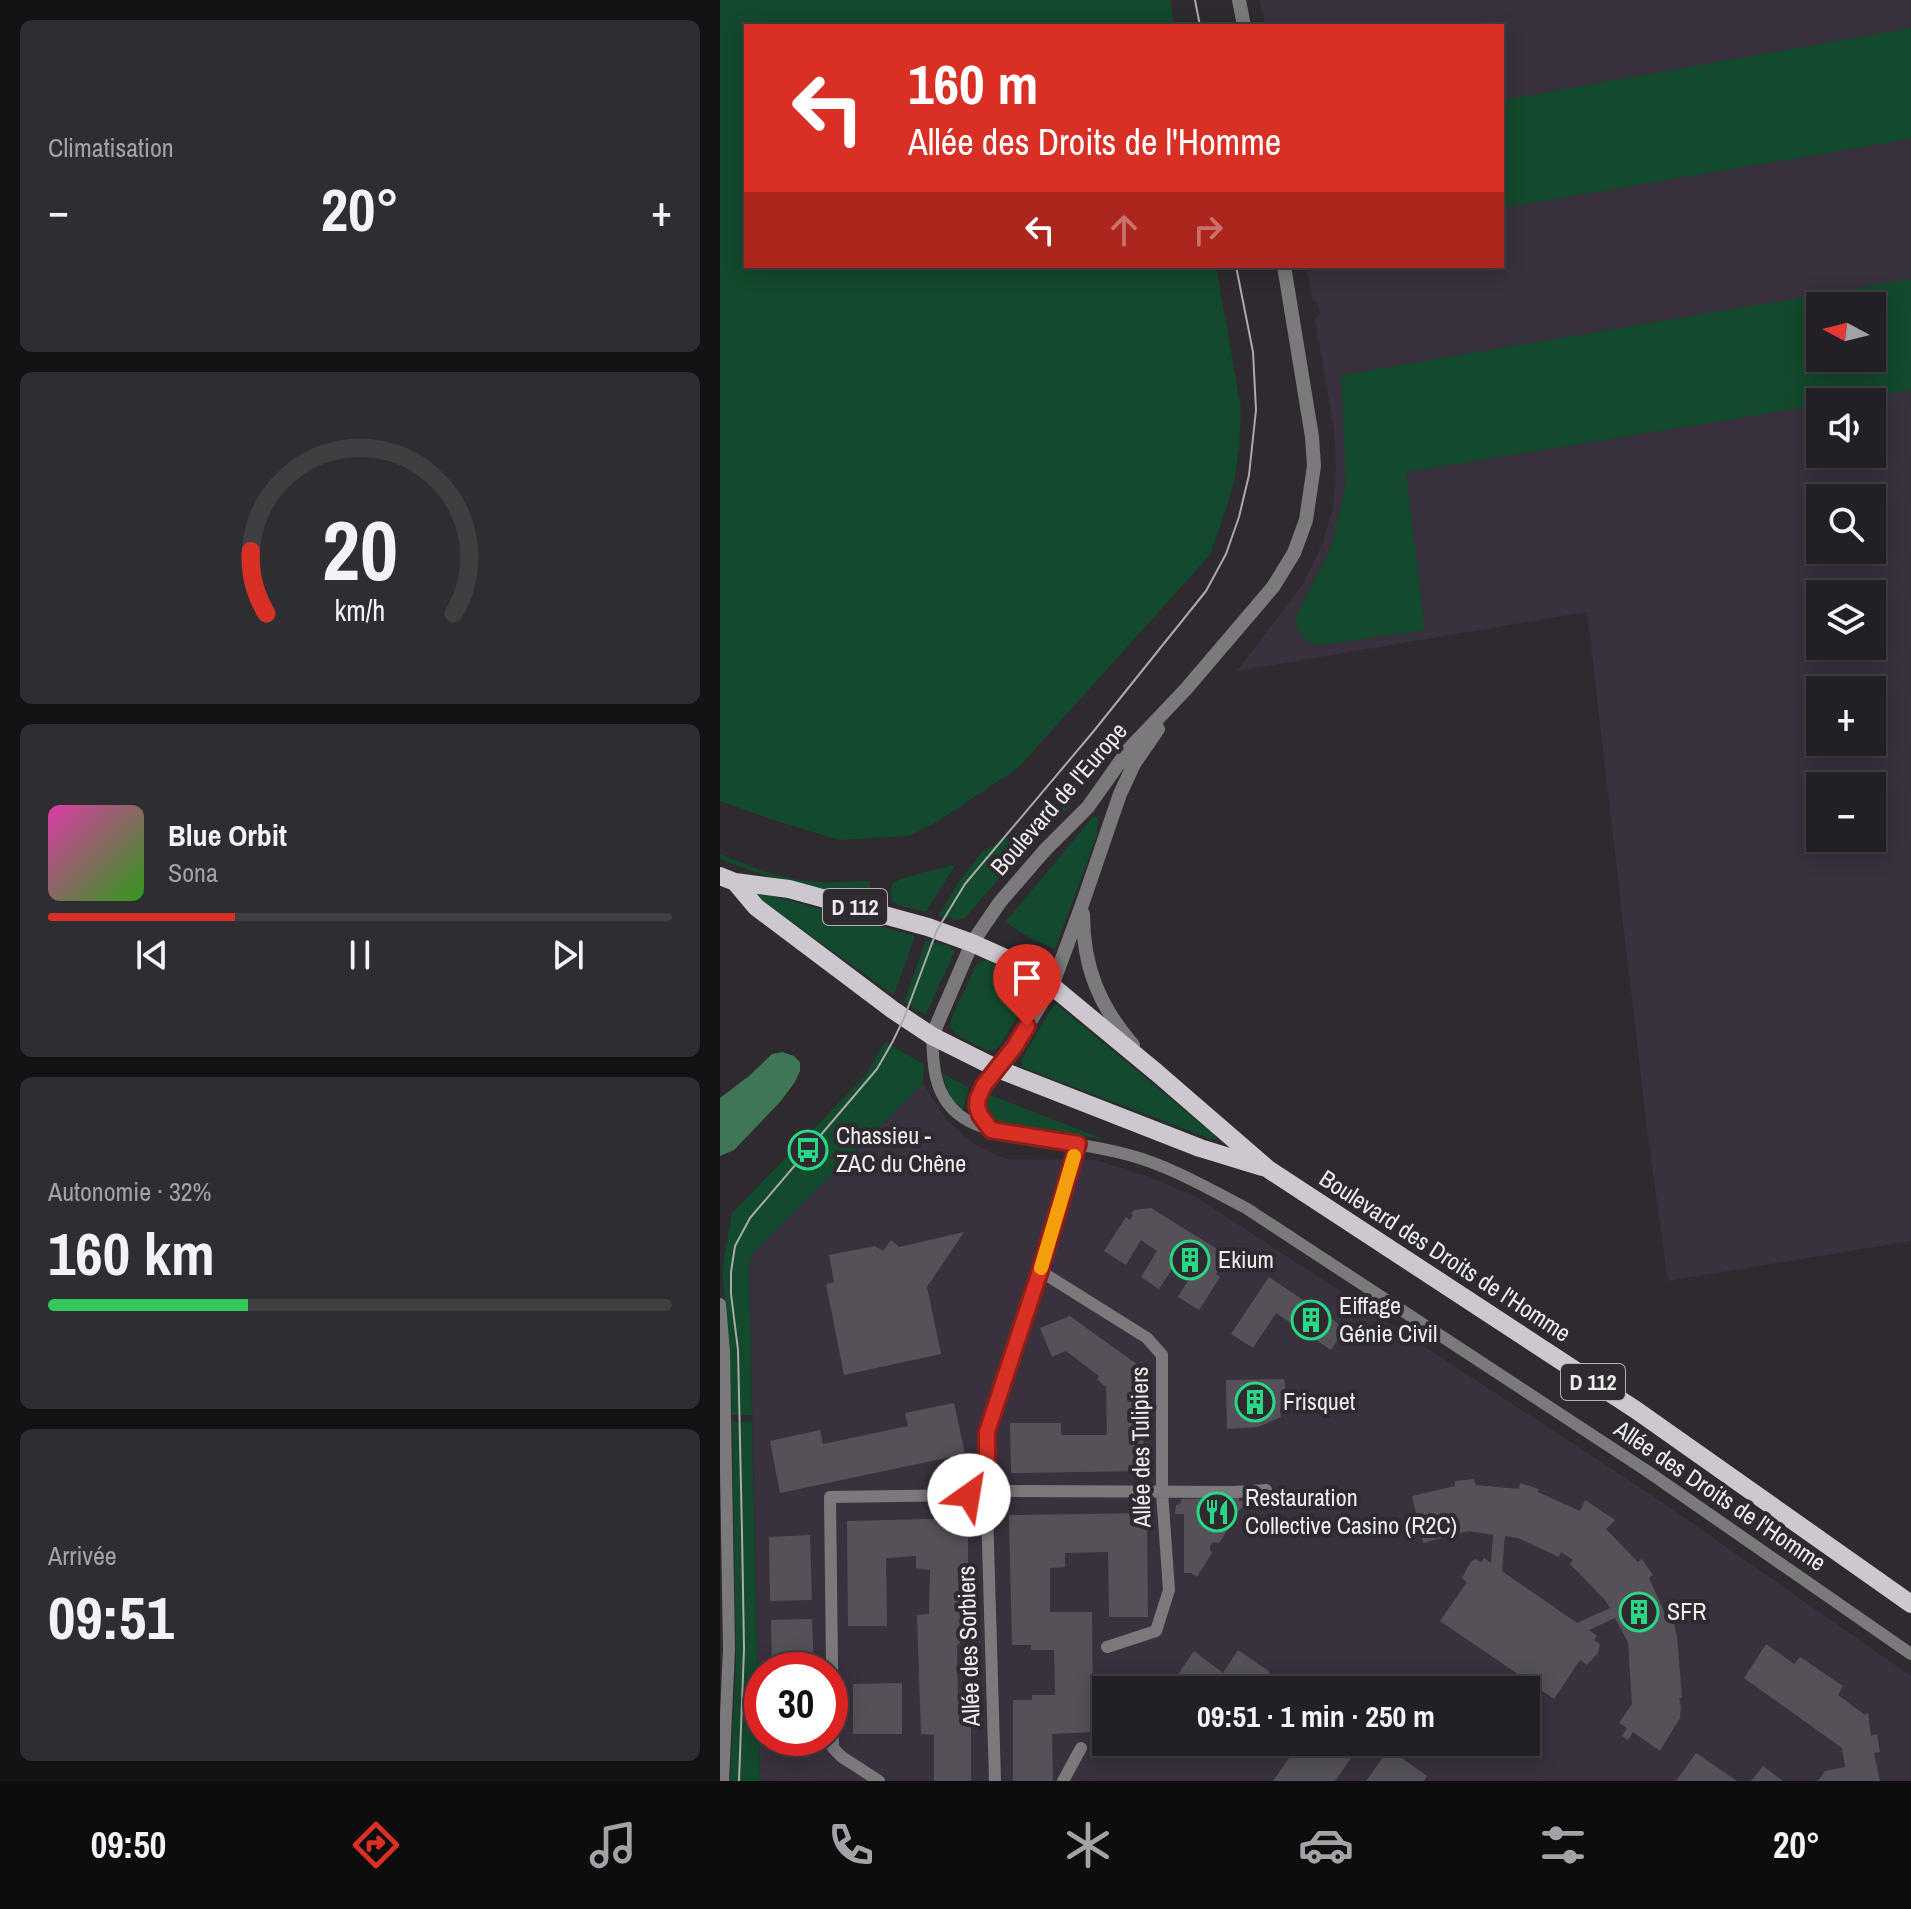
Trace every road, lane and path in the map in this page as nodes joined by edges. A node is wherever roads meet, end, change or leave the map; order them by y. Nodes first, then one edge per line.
1 (1239, 0) edge
2 (1244, 24) edge
3 (1284, 268) edge
4 (1186, 689) junction
5 (728, 879) edge
6 (1083, 902) junction
7 (972, 943) junction
8 (1052, 986) junction
9 (932, 1036) junction
10 (998, 1069) junction
11 (1156, 1072) junction
12 (991, 1130) junction
13 (1078, 1144) junction
14 (1268, 1169) junction
15 (1040, 1271) junction
16 (720, 1304) edge
17 (987, 1476) junction
18 (1266, 1490) dead end
19 (1002, 1491) junction
20 (1162, 1492) junction
21 (969, 1495) junction
22 (987, 1510) junction
23 (1911, 1604) edge
24 (1107, 1647) dead end
25 (1911, 1654) edge
26 (1081, 1748) dead end
27 (723, 1781) edge
28 (879, 1781) edge
29 (995, 1781) edge
30 (1063, 1781) edge

1 - 2 street
3 - 4 street, Boulevard de l'Europe
4 - 6 street, Boulevard de l'Europe
4 - 7 street, Boulevard de l'Europe
5 - 7 main road, D 112
5 - 9 main road, D 112
6 - 8 street, Boulevard de l'Europe
6 - 11 street, Boulevard de l'Europe
7 - 8 main road, Boulevard des Droits de l'Homme
7 - 9 street, Boulevard de l'Europe
8 - 10 street, Boulevard de l'Europe
8 - 11 main road, Boulevard des Droits de l'Homme / D 112
9 - 10 main road, Boulevard des Droits de l'Homme
9 - 12 street, Allée des Droits de l'Homme
10 - 12 street
10 - 14 main road, Boulevard des Droits de l'Homme / D 112
11 - 14 main road, Boulevard des Droits de l'Homme / D 112
12 - 13 street, Allée des Droits de l'Homme
13 - 15 street
13 - 25 street, Allée des Droits de l'Homme
14 - 23 main road, Boulevard des Droits de l'Homme / D 112
15 - 17 street
15 - 20 street, Allée des Tulipiers
16 - 27 street
17 - 19 street
17 - 21 street
18 - 20 street
19 - 20 street
19 - 22 street
20 - 24 street, Allée des Tulipiers
21 - 22 street
21 - 28 street
22 - 29 street, Allée des Sorbiers
26 - 30 street

